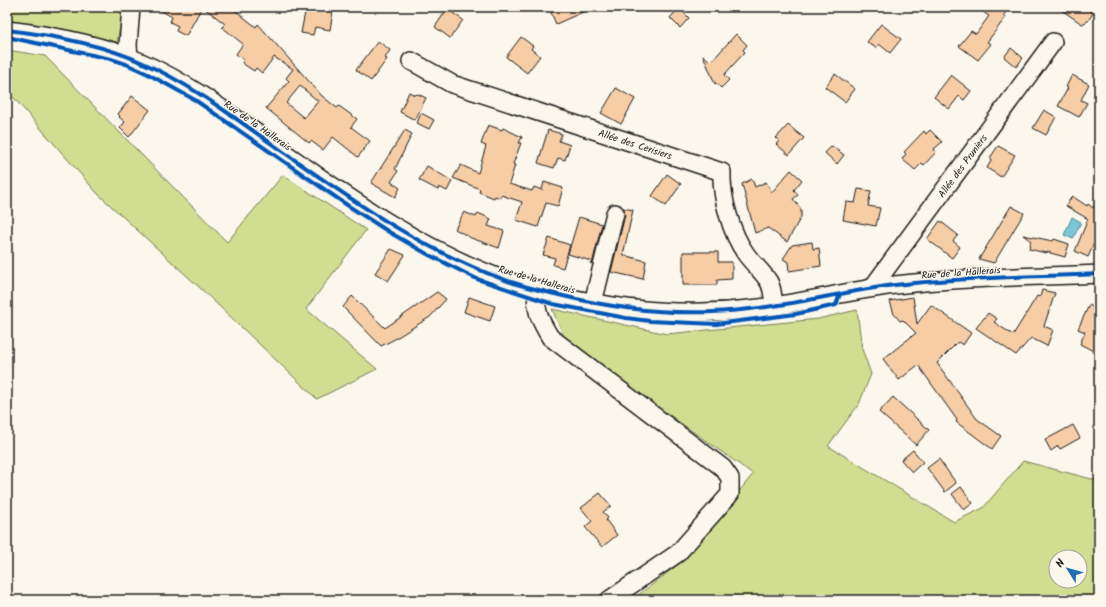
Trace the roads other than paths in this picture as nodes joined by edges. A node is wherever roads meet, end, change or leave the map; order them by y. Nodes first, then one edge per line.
1 (130, 7) edge
2 (7, 30) edge
3 (1053, 42) dead end
4 (129, 57) junction
5 (411, 61) dead end
6 (616, 213) dead end
7 (1099, 274) edge
8 (872, 288) junction
9 (538, 290) junction
10 (593, 303) junction
11 (774, 306) junction
12 (610, 600) edge

1 - 4 street
2 - 4 street, Rue de la Hallerais
3 - 8 street, Allée des Pruniers
4 - 9 street, Rue de la Hallerais
5 - 11 street, Allée des Cerisiers
6 - 10 street
7 - 8 street, Rue de la Hallerais
8 - 11 street, Rue de la Hallerais
9 - 10 street, Rue de la Hallerais
9 - 12 street
10 - 11 street, Rue de la Hallerais

